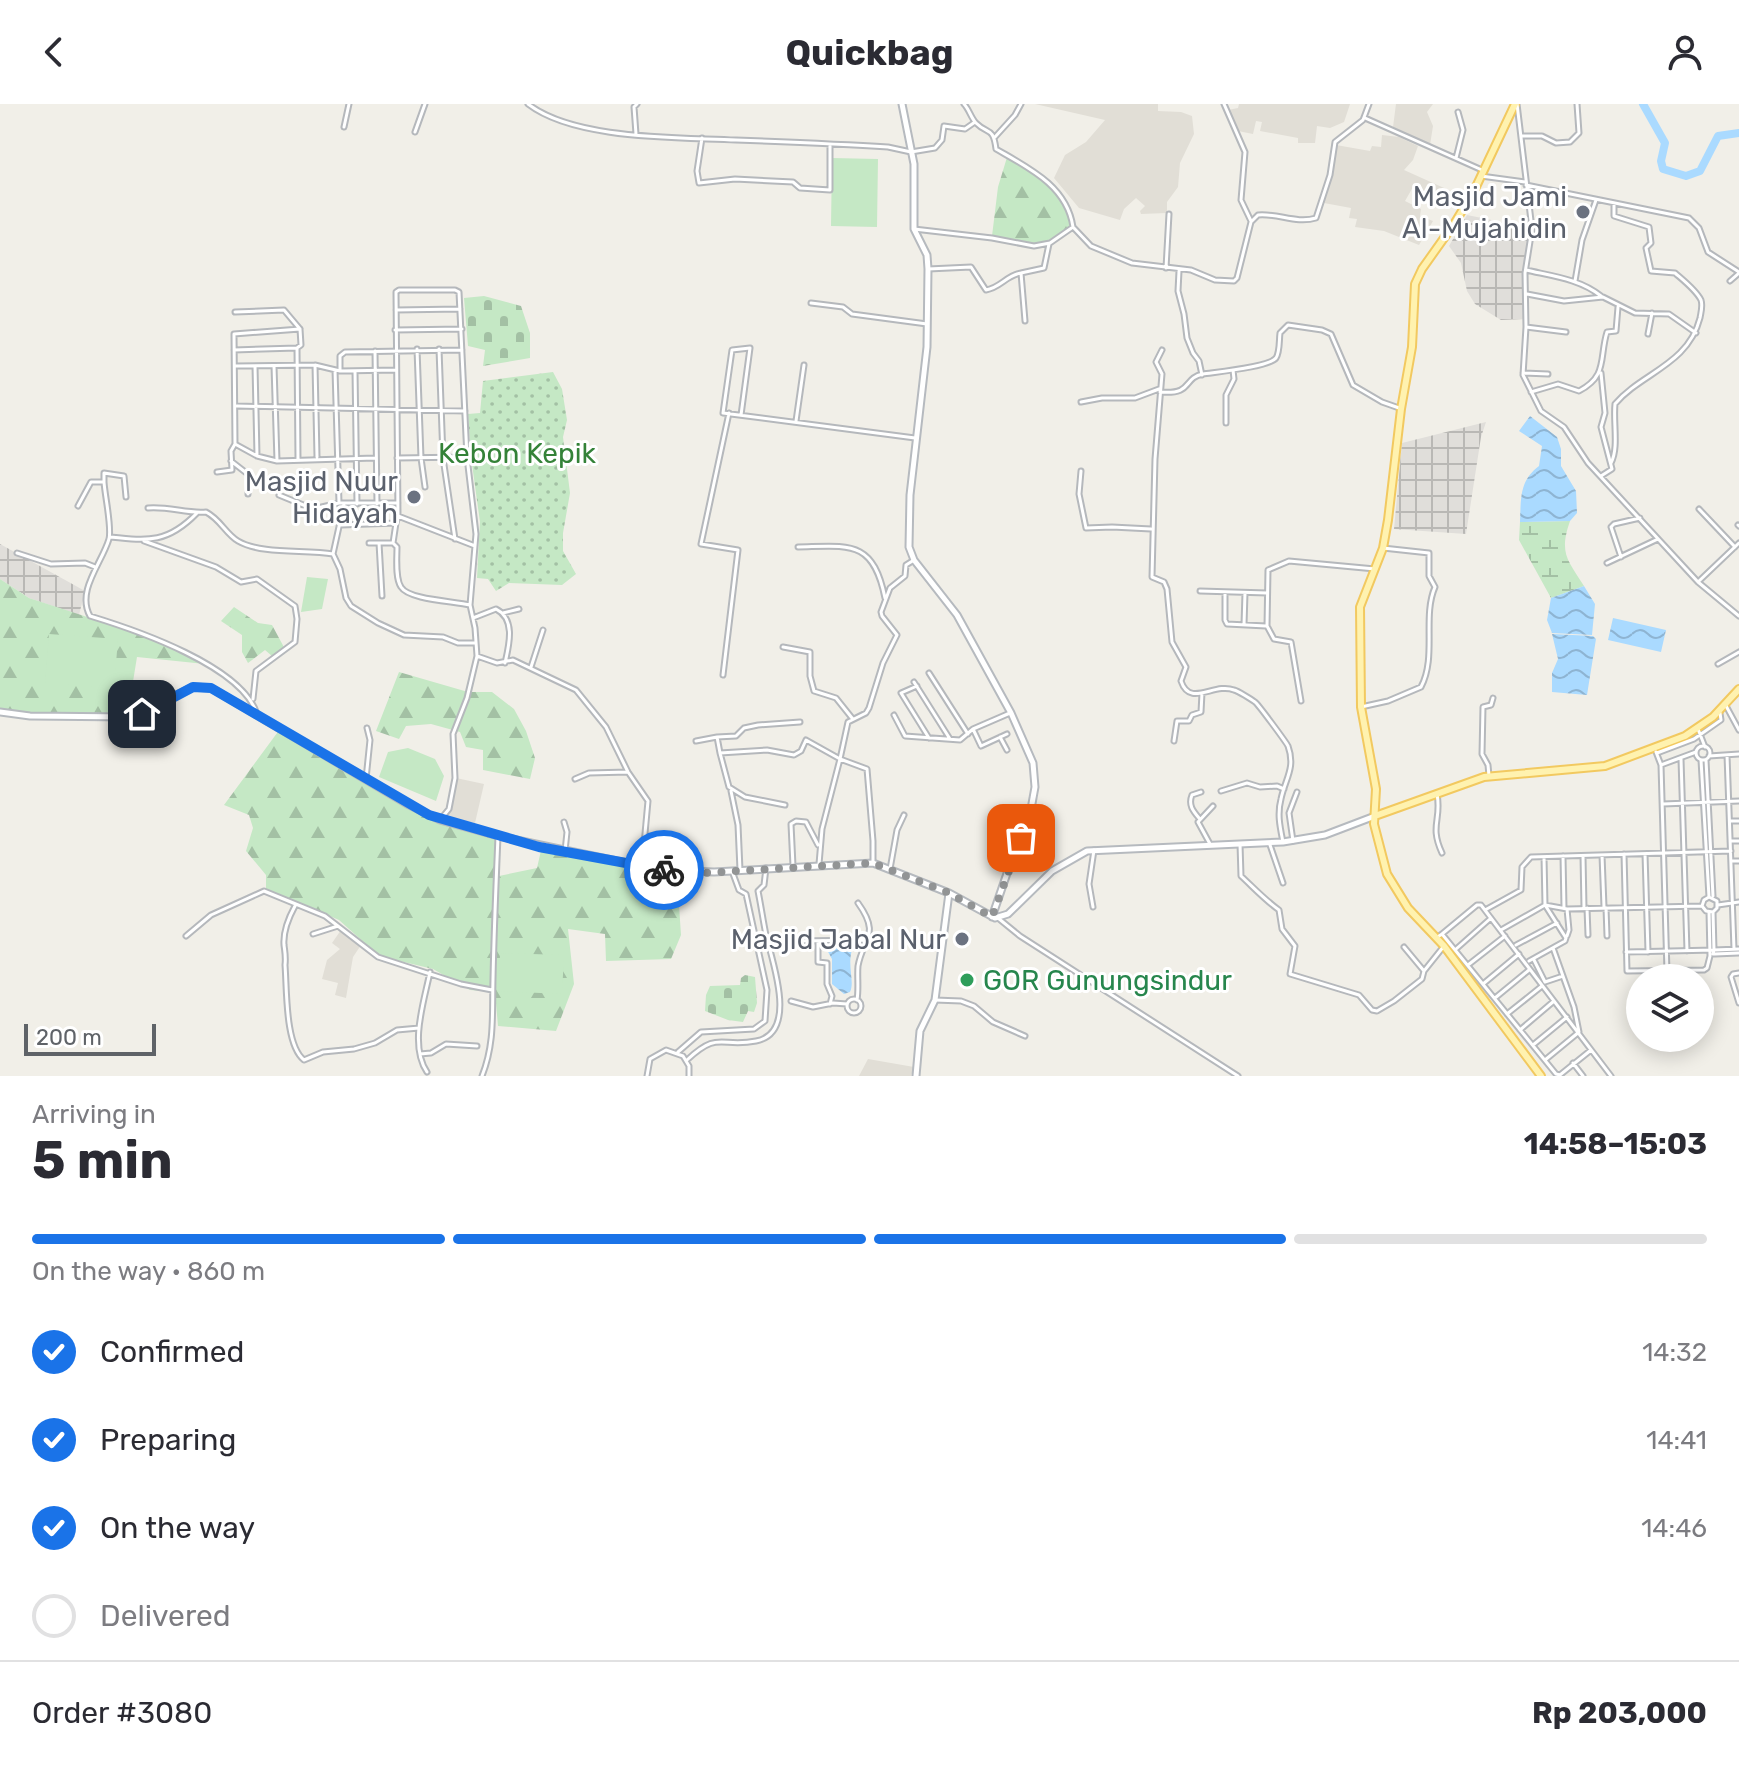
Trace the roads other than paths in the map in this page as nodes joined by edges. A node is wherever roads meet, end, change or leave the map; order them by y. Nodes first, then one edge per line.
1 (349, 104) edge
2 (425, 104) edge
3 (528, 104) edge
4 (637, 104) edge
5 (902, 104) edge
6 (964, 104) edge
7 (1021, 104) edge
8 (1224, 104) edge
9 (1369, 104) edge
10 (1516, 104) edge
11 (1577, 104) edge
12 (535, 107) edge
13 (1458, 112) dead end
14 (1365, 118) junction
15 (975, 122) junction
16 (344, 127) dead end
17 (415, 132) dead end
18 (636, 134) junction
19 (1521, 136) junction
20 (995, 137) junction
21 (702, 138) junction
22 (830, 144) junction
23 (911, 152) junction
24 (1456, 158) junction
25 (1482, 173) junction
26 (1526, 184) junction
27 (1596, 199) junction
28 (1614, 203) junction
29 (1169, 214) dead end
30 (1251, 222) junction
31 (1073, 227) junction
32 (914, 229) junction
33 (1050, 243) junction
34 (1166, 268) junction
35 (928, 269) junction
36 (1179, 270) junction
37 (1526, 270) junction
38 (1021, 273) junction
39 (1739, 273) edge
40 (1575, 281) junction
41 (1730, 281) dead end
42 (1525, 293) junction
43 (1603, 297) junction
44 (811, 303) dead end
45 (1618, 307) junction
46 (460, 309) junction
47 (396, 310) junction
48 (235, 312) dead end
49 (1652, 313) junction
50 (1025, 321) dead end
51 (928, 324) junction
52 (1526, 327) junction
53 (300, 329) junction
54 (462, 329) junction
55 (395, 330) junction
56 (1566, 332) dead end
57 (1696, 333) junction
58 (1648, 334) dead end
59 (297, 348) junction
60 (417, 349) junction
61 (439, 349) junction
62 (234, 350) junction
63 (396, 350) junction
64 (462, 350) junction
65 (1162, 350) dead end
66 (375, 351) junction
67 (297, 365) junction
68 (315, 365) junction
69 (804, 365) dead end
70 (235, 366) junction
71 (255, 366) junction
72 (274, 366) junction
73 (396, 370) junction
74 (1233, 370) junction
75 (337, 371) junction
76 (355, 371) junction
77 (375, 371) junction
78 (1523, 373) junction
79 (1601, 373) junction
80 (1548, 374) dead end
81 (1202, 375) junction
82 (1160, 391) junction
83 (1531, 392) junction
84 (1081, 402) dead end
85 (236, 406) junction
86 (256, 406) junction
87 (276, 406) junction
88 (297, 406) junction
89 (315, 407) junction
90 (335, 409) junction
91 (356, 409) junction
92 (376, 409) junction
93 (1401, 409) junction
94 (397, 410) junction
95 (420, 411) junction
96 (442, 411) junction
97 (465, 411) junction
98 (729, 413) junction
99 (741, 415) junction
100 (796, 421) junction
101 (1226, 423) dead end
102 (918, 438) junction
103 (235, 444) junction
104 (257, 456) junction
105 (467, 457) junction
106 (376, 458) junction
107 (397, 458) junction
108 (421, 458) junction
109 (443, 458) junction
110 (317, 459) junction
111 (336, 459) junction
112 (356, 459) junction
113 (298, 460) junction
114 (231, 461) junction
115 (277, 461) junction
116 (1611, 463) junction
117 (1081, 471) dead end
118 (217, 472) dead end
119 (1601, 476) junction
120 (104, 482) junction
121 (425, 487) dead end
122 (248, 494) dead end
123 (279, 495) dead end
124 (126, 497) dead end
125 (398, 503) junction
126 (341, 504) junction
127 (357, 504) junction
128 (377, 504) junction
129 (78, 506) dead end
130 (148, 508) dead end
131 (1699, 509) dead end
132 (197, 513) junction
133 (398, 516) junction
134 (1640, 518) junction
135 (396, 523) junction
136 (341, 525) junction
137 (1153, 529) junction
138 (110, 537) junction
139 (455, 539) junction
140 (1658, 539) junction
141 (144, 541) junction
142 (369, 543) dead end
143 (379, 543) junction
144 (393, 543) junction
145 (1737, 545) edge
146 (475, 546) junction
147 (798, 547) dead end
148 (1383, 548) junction
149 (17, 553) dead end
150 (333, 554) junction
151 (1621, 557) junction
152 (914, 560) junction
153 (1607, 563) dead end
154 (95, 567) junction
155 (1375, 569) junction
156 (1698, 582) junction
157 (1200, 591) dead end
158 (1225, 592) junction
159 (1245, 593) junction
160 (1267, 593) junction
161 (382, 596) dead end
162 (885, 602) junction
163 (470, 605) junction
164 (1739, 607) edge
165 (519, 609) dead end
166 (1733, 611) junction
167 (503, 613) junction
168 (1739, 616) edge
169 (472, 618) junction
170 (1244, 625) junction
171 (1267, 626) junction
172 (543, 630) dead end
173 (475, 643) junction
174 (783, 647) dead end
175 (1739, 652) edge
176 (477, 656) junction
177 (505, 663) junction
178 (1718, 664) dead end
179 (531, 667) junction
180 (929, 673) dead end
181 (723, 675) dead end
182 (1739, 689) edge
183 (1202, 693) junction
184 (1493, 698) dead end
185 (253, 699) junction
186 (1301, 701) dead end
187 (1725, 704) junction
188 (1361, 707) junction
189 (0, 712) edge
190 (1011, 713) junction
191 (894, 715) dead end
192 (258, 716) junction
193 (852, 718) junction
194 (800, 722) dead end
195 (367, 728) dead end
196 (973, 729) junction
197 (1739, 730) edge
198 (1700, 732) junction
199 (968, 734) junction
200 (1007, 734) dead end
201 (1692, 736) junction
202 (717, 737) junction
203 (1000, 737) junction
204 (929, 738) junction
205 (950, 739) junction
206 (696, 741) dead end
207 (1174, 741) dead end
208 (1705, 747) junction
209 (1007, 750) dead end
210 (1656, 750) junction
211 (1697, 750) junction
212 (720, 753) junction
213 (1739, 754) edge
214 (1727, 755) junction
215 (1681, 757) junction
216 (840, 759) junction
217 (1705, 759) junction
218 (1661, 765) junction
219 (628, 772) junction
220 (1489, 776) junction
221 (575, 779) dead end
222 (366, 780) junction
223 (729, 787) junction
224 (1284, 789) junction
225 (1221, 791) dead end
226 (1201, 792) dead end
227 (1297, 792) dead end
228 (1437, 794) junction
229 (1739, 801) edge
230 (1706, 802) junction
231 (1729, 802) junction
232 (1682, 803) junction
233 (1663, 804) junction
234 (785, 805) dead end
235 (1213, 806) dead end
236 (904, 815) dead end
237 (1375, 816) junction
238 (1199, 818) junction
239 (440, 820) junction
240 (1730, 821) junction
241 (1739, 821) edge
242 (564, 822) dead end
243 (498, 836) junction
244 (1293, 841) junction
245 (1730, 841) junction
246 (1739, 841) edge
247 (1269, 842) junction
248 (1283, 842) junction
249 (1210, 844) junction
250 (1240, 844) junction
251 (819, 847) junction
252 (1094, 850) junction
253 (565, 851) junction
254 (1731, 851) junction
255 (1709, 852) junction
256 (1442, 853) dead end
257 (1665, 853) junction
258 (1684, 853) junction
259 (1624, 854) junction
260 (1645, 854) junction
261 (1602, 855) junction
262 (1563, 856) junction
263 (1583, 856) junction
264 (1544, 857) junction
265 (1731, 861) junction
266 (1739, 861) edge
267 (873, 863) junction
268 (819, 864) junction
269 (642, 866) junction
270 (793, 866) junction
271 (766, 868) junction
272 (890, 869) junction
273 (740, 870) junction
274 (731, 871) junction
275 (1731, 881) junction
276 (1739, 881) edge
277 (1283, 883) dead end
278 (758, 891) junction
279 (949, 893) junction
280 (746, 894) junction
281 (1711, 897) junction
282 (1732, 902) junction
283 (1739, 902) edge
284 (858, 903) dead end
285 (1545, 905) junction
286 (1685, 905) junction
287 (1718, 905) junction
288 (295, 906) junction
289 (1647, 906) junction
290 (1666, 906) junction
291 (1702, 906) junction
292 (1093, 907) dead end
293 (1626, 907) junction
294 (1566, 908) junction
295 (1586, 908) junction
296 (1605, 908) junction
297 (1485, 910) junction
298 (1711, 912) junction
299 (995, 918) junction
300 (1491, 918) junction
301 (1733, 920) junction
302 (1739, 920) edge
303 (1557, 923) junction
304 (338, 926) junction
305 (1500, 930) junction
306 (313, 934) dead end
307 (1588, 935) dead end
308 (186, 936) dead end
309 (1439, 936) junction
310 (1505, 936) junction
311 (1607, 936) dead end
312 (1566, 938) junction
313 (868, 940) junction
314 (818, 941) junction
315 (1516, 945) dead end
316 (794, 946) dead end
317 (1444, 946) junction
318 (1404, 947) dead end
319 (1553, 948) junction
320 (1455, 950) junction
321 (1737, 950) edge
322 (1687, 951) junction
323 (1625, 952) junction
324 (1648, 952) junction
325 (1667, 952) junction
326 (1711, 953) junction
327 (1519, 954) junction
328 (772, 956) junction
329 (760, 958) junction
330 (1667, 964) edge
331 (1708, 964) edge
332 (1468, 965) junction
333 (1530, 969) junction
334 (1626, 970) edge
335 (1424, 971) junction
336 (430, 972) junction
337 (1739, 973) edge
338 (1563, 976) junction
339 (1483, 984) junction
340 (1543, 986) junction
341 (492, 990) junction
342 (1495, 998) junction
343 (857, 1000) junction
344 (935, 1000) junction
345 (1739, 1000) edge
346 (791, 1001) dead end
347 (1555, 1001) junction
348 (830, 1004) junction
349 (847, 1004) junction
350 (1507, 1014) junction
351 (1567, 1017) junction
352 (419, 1028) junction
353 (1520, 1030) junction
354 (1579, 1032) junction
355 (1025, 1036) dead end
356 (1533, 1045) junction
357 (477, 1046) dead end
358 (1591, 1050) junction
359 (678, 1052) junction
360 (420, 1054) junction
361 (687, 1060) junction
362 (1545, 1060) junction
363 (1573, 1063) junction
364 (427, 1072) dead end
365 (482, 1076) edge
366 (647, 1076) edge
367 (689, 1076) edge
368 (916, 1076) edge
369 (1238, 1076) edge
370 (1541, 1076) edge
371 (1583, 1076) edge
372 (1611, 1076) edge

1 - 16 street
2 - 17 street
3 - 12 street
4 - 18 street
5 - 23 main road
6 - 15 street
7 - 20 street
8 - 30 street
9 - 14 street
10 - 19 street
10 - 25 main road
11 - 19 street
12 - 18 street
13 - 24 street
14 - 24 street
14 - 30 street
15 - 20 street
15 - 23 street
18 - 21 street
19 - 26 street
20 - 31 street
21 - 22 street
21 - 22 street
22 - 23 street
23 - 32 main road
24 - 25 street
25 - 26 street
25 - 93 main road
26 - 27 street
26 - 37 street
27 - 28 street
27 - 40 street
28 - 39 street
28 - 57 street
29 - 34 street
30 - 36 street
31 - 33 street
31 - 34 street
32 - 33 street
32 - 35 main road
33 - 38 street
34 - 36 street
35 - 38 street
35 - 51 main road
36 - 81 street
37 - 40 street
37 - 42 street
38 - 50 street
39 - 41 street
40 - 43 street
42 - 43 street
42 - 52 street
43 - 45 street
44 - 51 street
45 - 49 street
45 - 79 street
46 - 47 street
46 - 47 street
46 - 54 street
47 - 55 street
48 - 53 street
49 - 57 street
49 - 58 street
51 - 102 main road
52 - 56 street
52 - 78 street
53 - 59 street
53 - 62 street
54 - 55 street
54 - 64 street
55 - 63 street
57 - 116 street
59 - 62 street
59 - 67 street
60 - 61 street
60 - 63 street
60 - 95 street
61 - 64 street
61 - 96 street
62 - 70 street
63 - 66 street
63 - 73 street
64 - 97 street
65 - 82 street
66 - 75 street
66 - 77 street
67 - 68 street
67 - 72 street
67 - 88 street
68 - 75 street
68 - 89 street
69 - 100 street
70 - 71 street
70 - 85 street
71 - 72 street
71 - 86 street
72 - 87 street
73 - 77 street
73 - 94 street
74 - 81 street
74 - 93 street
74 - 101 street
75 - 76 street
75 - 90 street
76 - 77 street
76 - 91 street
77 - 92 street
78 - 80 street
78 - 83 street
79 - 83 street
79 - 116 street
81 - 82 street
82 - 84 street
82 - 137 street
83 - 119 street
85 - 86 street
85 - 103 street
86 - 87 street
86 - 104 street
87 - 88 street
87 - 115 street
88 - 89 street
88 - 113 street
89 - 90 street
89 - 110 street
90 - 91 street
90 - 111 street
91 - 92 street
91 - 112 street
92 - 94 street
92 - 106 street
93 - 148 main road
94 - 95 street
94 - 107 street
95 - 96 street
95 - 108 street
96 - 97 street
96 - 109 street
97 - 105 street
98 - 99 street
98 - 99 street
98 - 181 street
99 - 100 street
100 - 102 street
102 - 152 main road
103 - 104 street
103 - 114 street
104 - 115 street
105 - 109 street
105 - 146 street
106 - 112 street
106 - 128 street
107 - 108 street
107 - 125 street
108 - 109 street
108 - 121 street
109 - 139 street
110 - 111 street
110 - 113 street
111 - 112 street
111 - 126 street
112 - 127 street
113 - 115 street
114 - 118 street
114 - 122 street
116 - 119 street
117 - 137 street
119 - 134 street
120 - 124 street
120 - 129 street
120 - 138 street
123 - 126 street
125 - 128 street
125 - 133 street
126 - 127 street
126 - 136 street
127 - 128 street
130 - 132 street
131 - 145 street
132 - 141 street
132 - 150 street
133 - 135 street
133 - 139 street
134 - 140 street
134 - 151 street
135 - 136 street
135 - 144 street
136 - 150 street
137 - 183 street
138 - 141 street
138 - 154 street
139 - 146 street
140 - 151 street
140 - 156 street
141 - 185 street
142 - 143 street
143 - 144 street
143 - 161 street
144 - 163 street
145 - 156 street
146 - 163 street
147 - 162 street
148 - 155 main road
148 - 188 street
149 - 154 street
150 - 173 street
151 - 153 street
152 - 162 street
152 - 190 main road
154 - 185 street
155 - 160 street
155 - 188 main road
156 - 166 street
157 - 158 street
158 - 159 street
158 - 170 street
159 - 160 street
159 - 170 street
160 - 171 street
162 - 193 street
163 - 169 street
164 - 166 street
165 - 167 street
166 - 168 street
167 - 169 street
167 - 177 street
169 - 173 street
170 - 171 street
171 - 186 street
172 - 179 street
173 - 176 street
174 - 193 street
175 - 178 street
176 - 177 street
176 - 239 street
177 - 179 street
179 - 219 street
180 - 199 street
182 - 187 main road
183 - 207 street
183 - 224 street
184 - 220 street
185 - 192 street
187 - 197 street
187 - 198 main road
188 - 237 main road
189 - 192 main road
190 - 196 street
190 - 299 main road
191 - 204 street
192 - 222 main road
193 - 216 street
194 - 202 street
195 - 222 street
196 - 199 street
196 - 203 street
198 - 201 main road
198 - 208 street
199 - 205 street
200 - 203 street
201 - 210 main road
201 - 211 street
202 - 206 street
202 - 212 street
203 - 209 street
204 - 205 street
204 - 205 street
208 - 211 street
208 - 217 street
210 - 218 street
210 - 220 main road
211 - 215 street
211 - 217 street
212 - 216 street
212 - 223 street
213 - 214 street
214 - 217 street
214 - 231 street
215 - 218 street
215 - 232 street
216 - 251 street
216 - 267 street
217 - 230 street
218 - 233 street
219 - 221 street
219 - 269 street
220 - 228 main road
222 - 239 main road
223 - 234 street
223 - 273 street
224 - 225 street
224 - 248 street
226 - 238 street
227 - 244 street
228 - 237 main road
228 - 256 street
229 - 231 street
230 - 231 street
230 - 232 street
230 - 255 street
231 - 240 street
232 - 233 street
232 - 258 street
233 - 257 street
235 - 238 street
236 - 272 street
237 - 244 main road
237 - 309 main road
238 - 249 street
239 - 243 main road
240 - 241 street
240 - 245 street
242 - 253 street
243 - 253 main road
243 - 341 street
244 - 248 main road
245 - 246 street
245 - 254 street
247 - 248 main road
247 - 250 main road
247 - 277 street
249 - 250 main road
249 - 252 main road
250 - 335 street
251 - 268 street
251 - 270 street
252 - 292 street
252 - 299 main road
253 - 269 main road
254 - 255 street
254 - 265 street
255 - 258 street
255 - 281 street
257 - 258 street
257 - 260 street
257 - 290 street
258 - 286 street
259 - 260 street
259 - 261 street
259 - 293 street
260 - 289 street
261 - 263 street
261 - 296 street
262 - 263 street
262 - 264 street
262 - 294 street
263 - 295 street
264 - 285 street
264 - 297 street
265 - 266 street
265 - 275 street
267 - 268 main road
267 - 272 main road
268 - 270 main road
269 - 274 main road
270 - 271 main road
271 - 273 main road
271 - 278 street
272 - 279 main road
273 - 274 main road
274 - 280 street
275 - 276 street
275 - 282 street
278 - 280 street
278 - 328 street
279 - 299 main road
279 - 344 main road
280 - 329 street
281 - 287 street
281 - 291 street
282 - 283 street
282 - 287 street
282 - 301 street
284 - 313 street
285 - 294 street
285 - 303 street
285 - 305 street
286 - 290 street
286 - 291 street
286 - 322 street
287 - 298 street
288 - 304 street
288 - 308 street
288 - 352 street
289 - 290 street
289 - 293 street
289 - 324 street
290 - 325 street
291 - 298 street
293 - 296 street
293 - 323 street
294 - 295 street
294 - 312 street
295 - 296 street
295 - 307 street
296 - 311 street
297 - 300 street
297 - 309 street
298 - 326 street
299 - 369 street
300 - 305 street
300 - 320 street
301 - 302 street
301 - 321 street
303 - 312 street
303 - 315 street
304 - 306 street
304 - 336 street
305 - 310 street
309 - 317 main road
309 - 320 street
310 - 327 street
310 - 332 street
312 - 319 street
313 - 314 street
313 - 343 street
314 - 316 street
314 - 348 street
317 - 335 street
317 - 370 main road
318 - 335 street
319 - 338 street
319 - 338 street
320 - 332 street
321 - 326 street
322 - 325 street
322 - 326 street
323 - 324 street
323 - 334 street
324 - 325 street
325 - 330 street
326 - 331 street
327 - 333 street
327 - 339 street
328 - 329 street
328 - 361 street
329 - 359 street
332 - 339 street
333 - 340 street
333 - 342 street
336 - 341 street
336 - 352 street
337 - 345 street
338 - 354 street
339 - 342 street
340 - 347 street
340 - 350 street
341 - 365 street
342 - 350 street
343 - 349 street
343 - 349 street
344 - 355 street
344 - 368 main road
346 - 348 street
347 - 351 street
347 - 353 street
348 - 349 street
350 - 353 street
351 - 354 street
351 - 356 street
352 - 360 street
353 - 356 street
354 - 358 street
354 - 362 street
356 - 362 street
357 - 360 street
358 - 363 street
358 - 372 street
359 - 361 street
359 - 366 street
360 - 364 street
361 - 367 street
362 - 363 street
363 - 371 street

